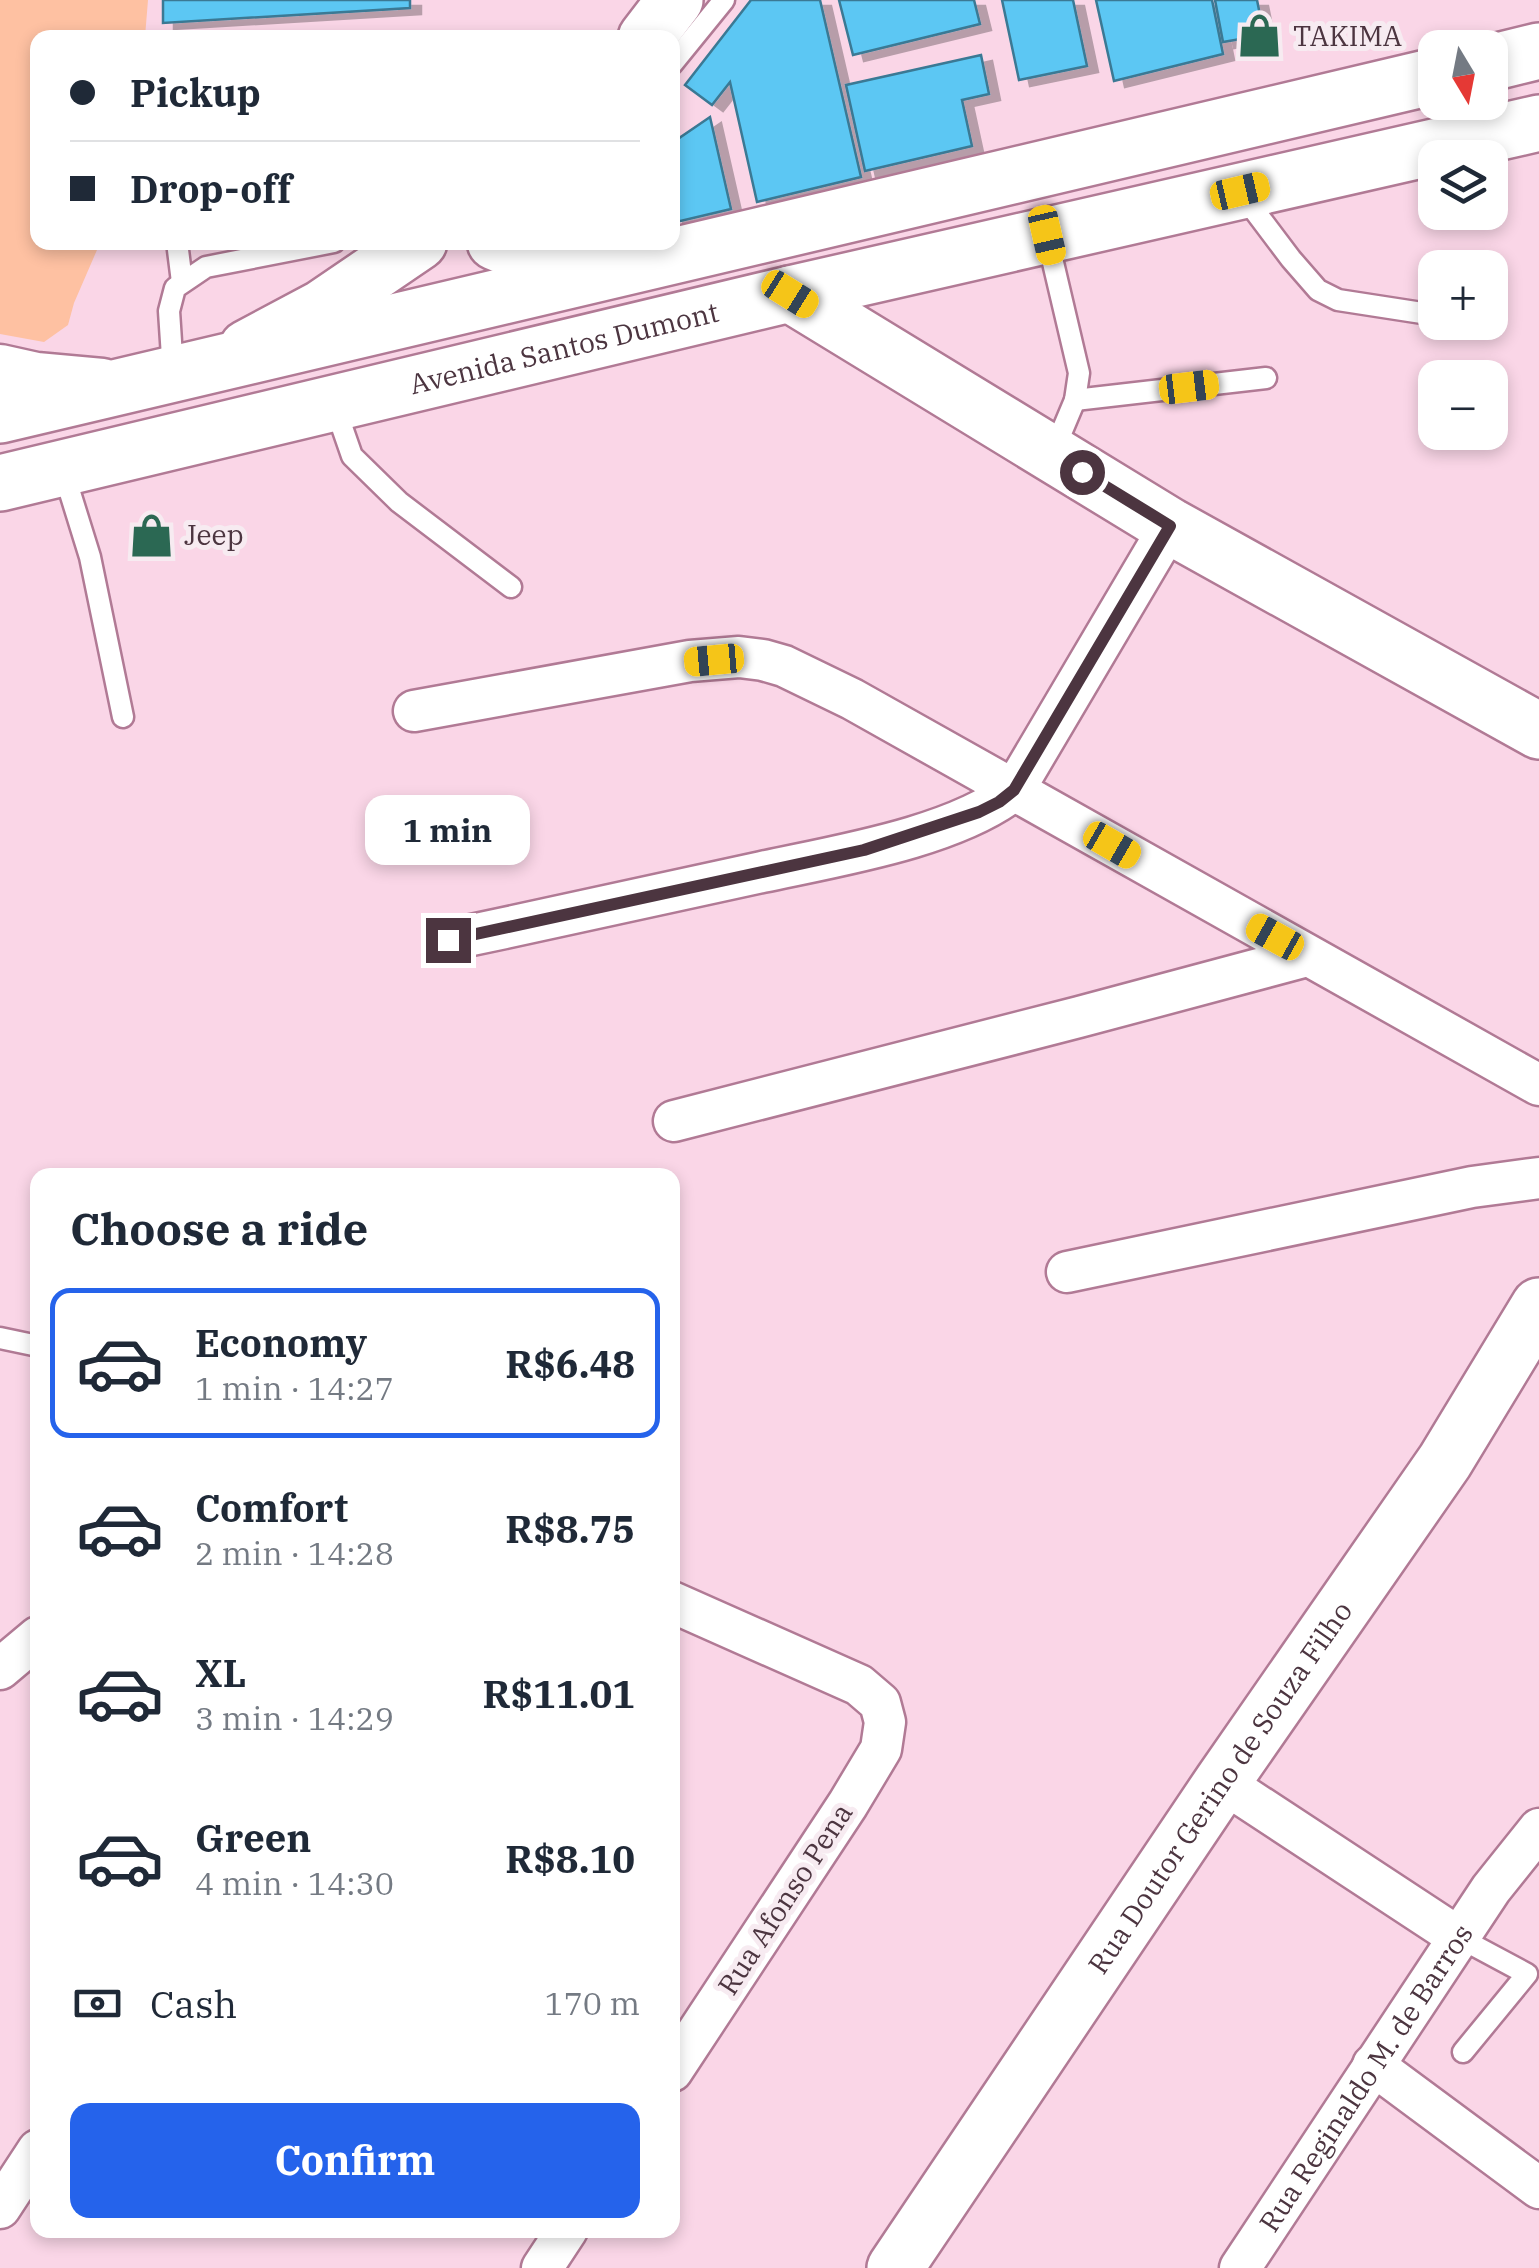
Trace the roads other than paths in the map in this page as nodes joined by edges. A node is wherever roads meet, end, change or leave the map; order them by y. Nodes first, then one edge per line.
1 (675, 0) edge
2 (724, 0) edge
3 (652, 30) edge
4 (1539, 52) edge
5 (680, 54) edge
6 (1508, 59) edge
7 (1418, 80) edge
8 (1539, 123) edge
9 (1240, 191) junction
10 (1047, 235) junction
11 (680, 238) edge
12 (177, 250) edge
13 (293, 250) edge
14 (407, 250) edge
15 (519, 250) edge
16 (623, 250) edge
17 (558, 264) edge
18 (182, 282) junction
19 (790, 294) junction
20 (1418, 312) edge
21 (194, 367) junction
22 (0, 370) edge
23 (1266, 378) dead end
24 (116, 386) junction
25 (1074, 400) junction
26 (333, 403) junction
27 (0, 415) edge
28 (1053, 454) junction
29 (62, 468) junction
30 (0, 483) edge
31 (1170, 526) junction
32 (511, 587) dead end
33 (414, 711) dead end
34 (123, 717) dead end
35 (1539, 730) edge
36 (1014, 790) junction
37 (448, 940) dead end
38 (1308, 956) junction
39 (1539, 1085) edge
40 (674, 1121) dead end
41 (1539, 1178) edge
42 (1067, 1272) dead end
43 (1539, 1306) edge
44 (0, 1338) edge
45 (30, 1344) edge
46 (680, 1606) edge
47 (30, 1644) edge
48 (0, 1669) edge
49 (1222, 1782) junction
50 (1539, 1830) edge
51 (1458, 1937) junction
52 (1533, 1978) edge
53 (1463, 2052) dead end
54 (680, 2059) edge
55 (1373, 2064) junction
56 (30, 2162) edge
57 (1539, 2188) edge
58 (0, 2208) edge
59 (562, 2238) edge
60 (542, 2268) edge
61 (895, 2268) edge
62 (1240, 2268) edge

1 - 3 main road
2 - 5 lane
4 - 6 main road
7 - 11 main road
8 - 9 main road, Avenida Santos Dumont
9 - 10 main road, Avenida Santos Dumont
9 - 20 lane
10 - 19 main road, Avenida Santos Dumont
10 - 25 lane
12 - 18 lane
13 - 18 lane
14 - 21 main road
15 - 17 main road
16 - 17 main road
17 - 21 main road
18 - 21 lane
19 - 26 main road, Avenida Santos Dumont
19 - 28 main road
21 - 24 main road
22 - 24 street
23 - 25 lane
24 - 27 main road
25 - 28 lane
26 - 29 main road, Avenida Santos Dumont
26 - 32 lane
28 - 31 main road
29 - 30 main road, Avenida Santos Dumont
29 - 34 lane
31 - 35 main road
31 - 36 street
33 - 36 street
36 - 37 street
36 - 38 street
38 - 39 street
38 - 40 street
41 - 42 street
43 - 49 main road, Rua Doutor Gerino de Souza Filho
44 - 45 lane
46 - 54 street, Rua Afonso Pena
47 - 48 street
49 - 51 street
49 - 61 main road, Rua Doutor Gerino de Souza Filho
50 - 51 street, Rua Reginaldo M. de Barros
51 - 52 lane
51 - 55 street, Rua Reginaldo M. de Barros
52 - 53 lane
55 - 57 street
55 - 62 street, Rua Reginaldo M. de Barros
56 - 58 street
59 - 60 street

